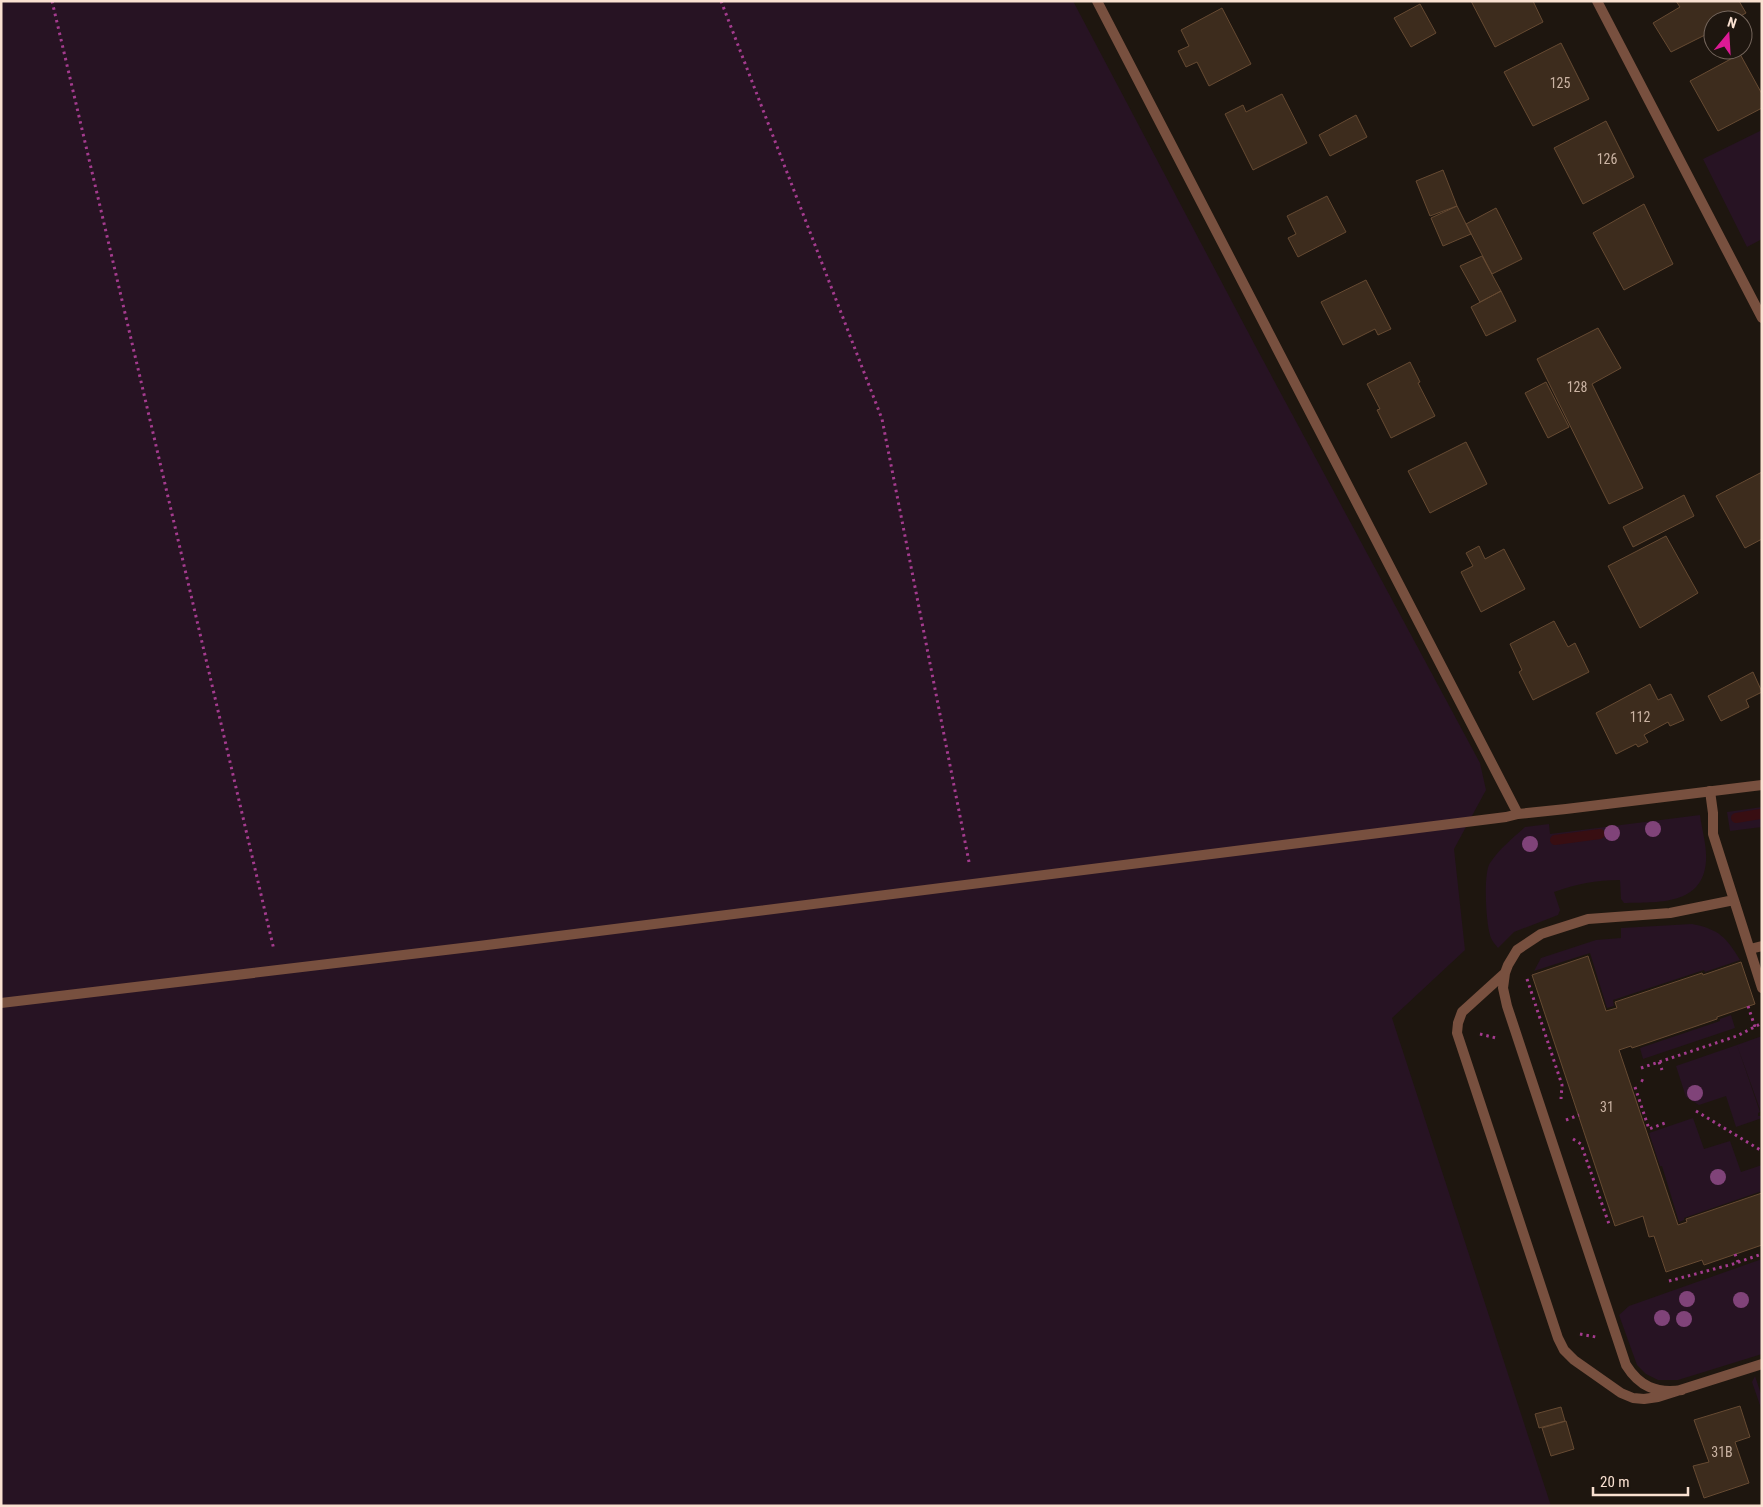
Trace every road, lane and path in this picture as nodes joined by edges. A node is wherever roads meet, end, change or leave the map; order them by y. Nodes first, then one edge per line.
1 (52, 1) edge
2 (721, 1) edge
3 (1097, 1) edge
4 (1597, 1) edge
5 (1762, 318) edge
6 (1762, 784) edge
7 (1710, 791) junction
8 (1518, 814) junction
9 (973, 883) junction
10 (1734, 900) junction
11 (1762, 946) edge
12 (1750, 949) junction
13 (279, 970) junction
14 (1525, 972) dead end
15 (1505, 973) junction
16 (1762, 988) edge
17 (1, 1003) edge
18 (1748, 1006) dead end
19 (1762, 1023) edge
20 (1755, 1026) junction
21 (1659, 1062) junction
22 (1641, 1068) dead end
23 (1662, 1070) dead end
24 (1641, 1080) dead end
25 (1645, 1082) dead end
26 (1635, 1087) dead end
27 (1560, 1101) dead end
28 (1696, 1111) dead end
29 (1664, 1123) dead end
30 (1569, 1137) dead end
31 (1762, 1151) edge
32 (1610, 1227) dead end
33 (1735, 1254) dead end
34 (1762, 1254) edge
35 (1738, 1262) junction
36 (1670, 1281) dead end
37 (1757, 1366) edge
38 (1682, 1390) junction

1 - 13 path
2 - 9 path
3 - 8 street
4 - 5 street
6 - 7 street
7 - 8 street
7 - 10 street
8 - 9 street
9 - 13 street
10 - 12 street
10 - 15 street
11 - 12 street
12 - 16 street
13 - 17 street
14 - 27 path
15 - 38 street
15 - 38 street
18 - 20 path
19 - 20 path
20 - 21 path
21 - 22 path
21 - 23 path
24 - 25 path
26 - 29 path
28 - 31 path
30 - 32 path
33 - 35 path
34 - 35 path
35 - 36 path
37 - 38 street

